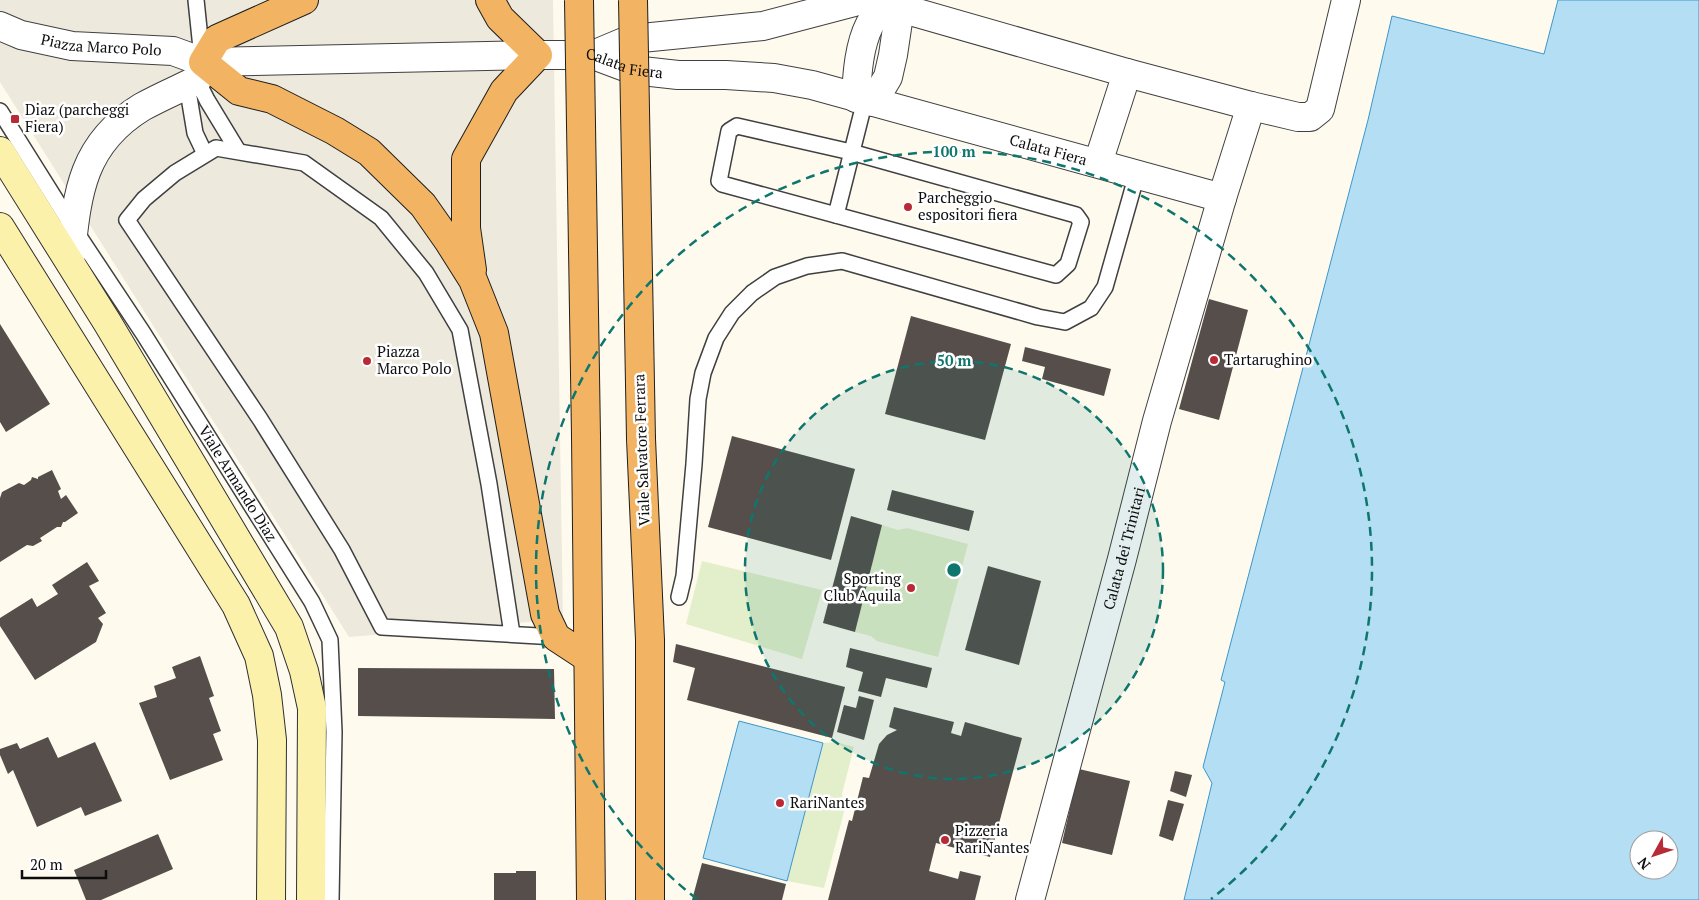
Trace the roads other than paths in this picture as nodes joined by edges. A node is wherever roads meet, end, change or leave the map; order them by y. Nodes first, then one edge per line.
1 (196, 0) edge
2 (304, 0) edge
3 (490, 0) edge
4 (579, 0) edge
5 (633, 0) edge
6 (1346, 0) edge
7 (893, 6) junction
8 (0, 26) edge
9 (538, 55) junction
10 (593, 55) junction
11 (1127, 73) junction
12 (196, 76) junction
13 (865, 100) junction
14 (1251, 106) junction
15 (0, 111) edge
16 (0, 151) edge
17 (238, 151) junction
18 (852, 152) junction
19 (205, 154) junction
20 (1098, 163) junction
21 (1137, 174) junction
22 (1222, 198) junction
23 (836, 215) junction
24 (0, 227) edge
25 (74, 228) junction
26 (70, 262) junction
27 (473, 280) junction
28 (679, 597) dead end
29 (512, 634) junction
30 (556, 637) junction
31 (588, 658) junction
32 (271, 900) edge
33 (311, 900) edge
34 (331, 900) edge
35 (591, 900) edge
36 (650, 900) edge
37 (1030, 900) edge

1 - 12 lane
2 - 12 highway
3 - 9 highway
4 - 31 highway, bridge
5 - 36 highway, Viale Salvatore Ferrara, bridge
6 - 14 street, Calata Fiera
7 - 10 street, Calata Fiera
7 - 11 street, Calata Fiera
7 - 13 street
8 - 12 street, Piazza Marco Polo
9 - 10 street, Piazza Marco Polo
9 - 12 street, Piazza Marco Polo
9 - 27 highway
10 - 13 street, Calata Fiera
11 - 14 street, Calata Fiera
11 - 20 street
12 - 17 lane
12 - 19 lane
12 - 25 street, Piazza Marco Polo
12 - 27 highway
13 - 18 lane
13 - 20 street, Calata Fiera
14 - 22 street
15 - 25 lane, Viale Armando Diaz
16 - 26 main road, Viale Armando Diaz
17 - 19 lane
17 - 29 lane
18 - 23 lane
18 - 23 lane
18 - 23 lane
19 - 29 lane
20 - 21 street, Calata Fiera
21 - 22 street, Calata Fiera
21 - 28 lane
22 - 37 street, Calata dei Trinitari
24 - 32 main road
25 - 26 street, Piazza Marco Polo
25 - 34 lane, Viale Armando Diaz
26 - 33 main road, Viale Armando Diaz
27 - 30 highway
29 - 30 lane
30 - 31 highway
31 - 35 highway

